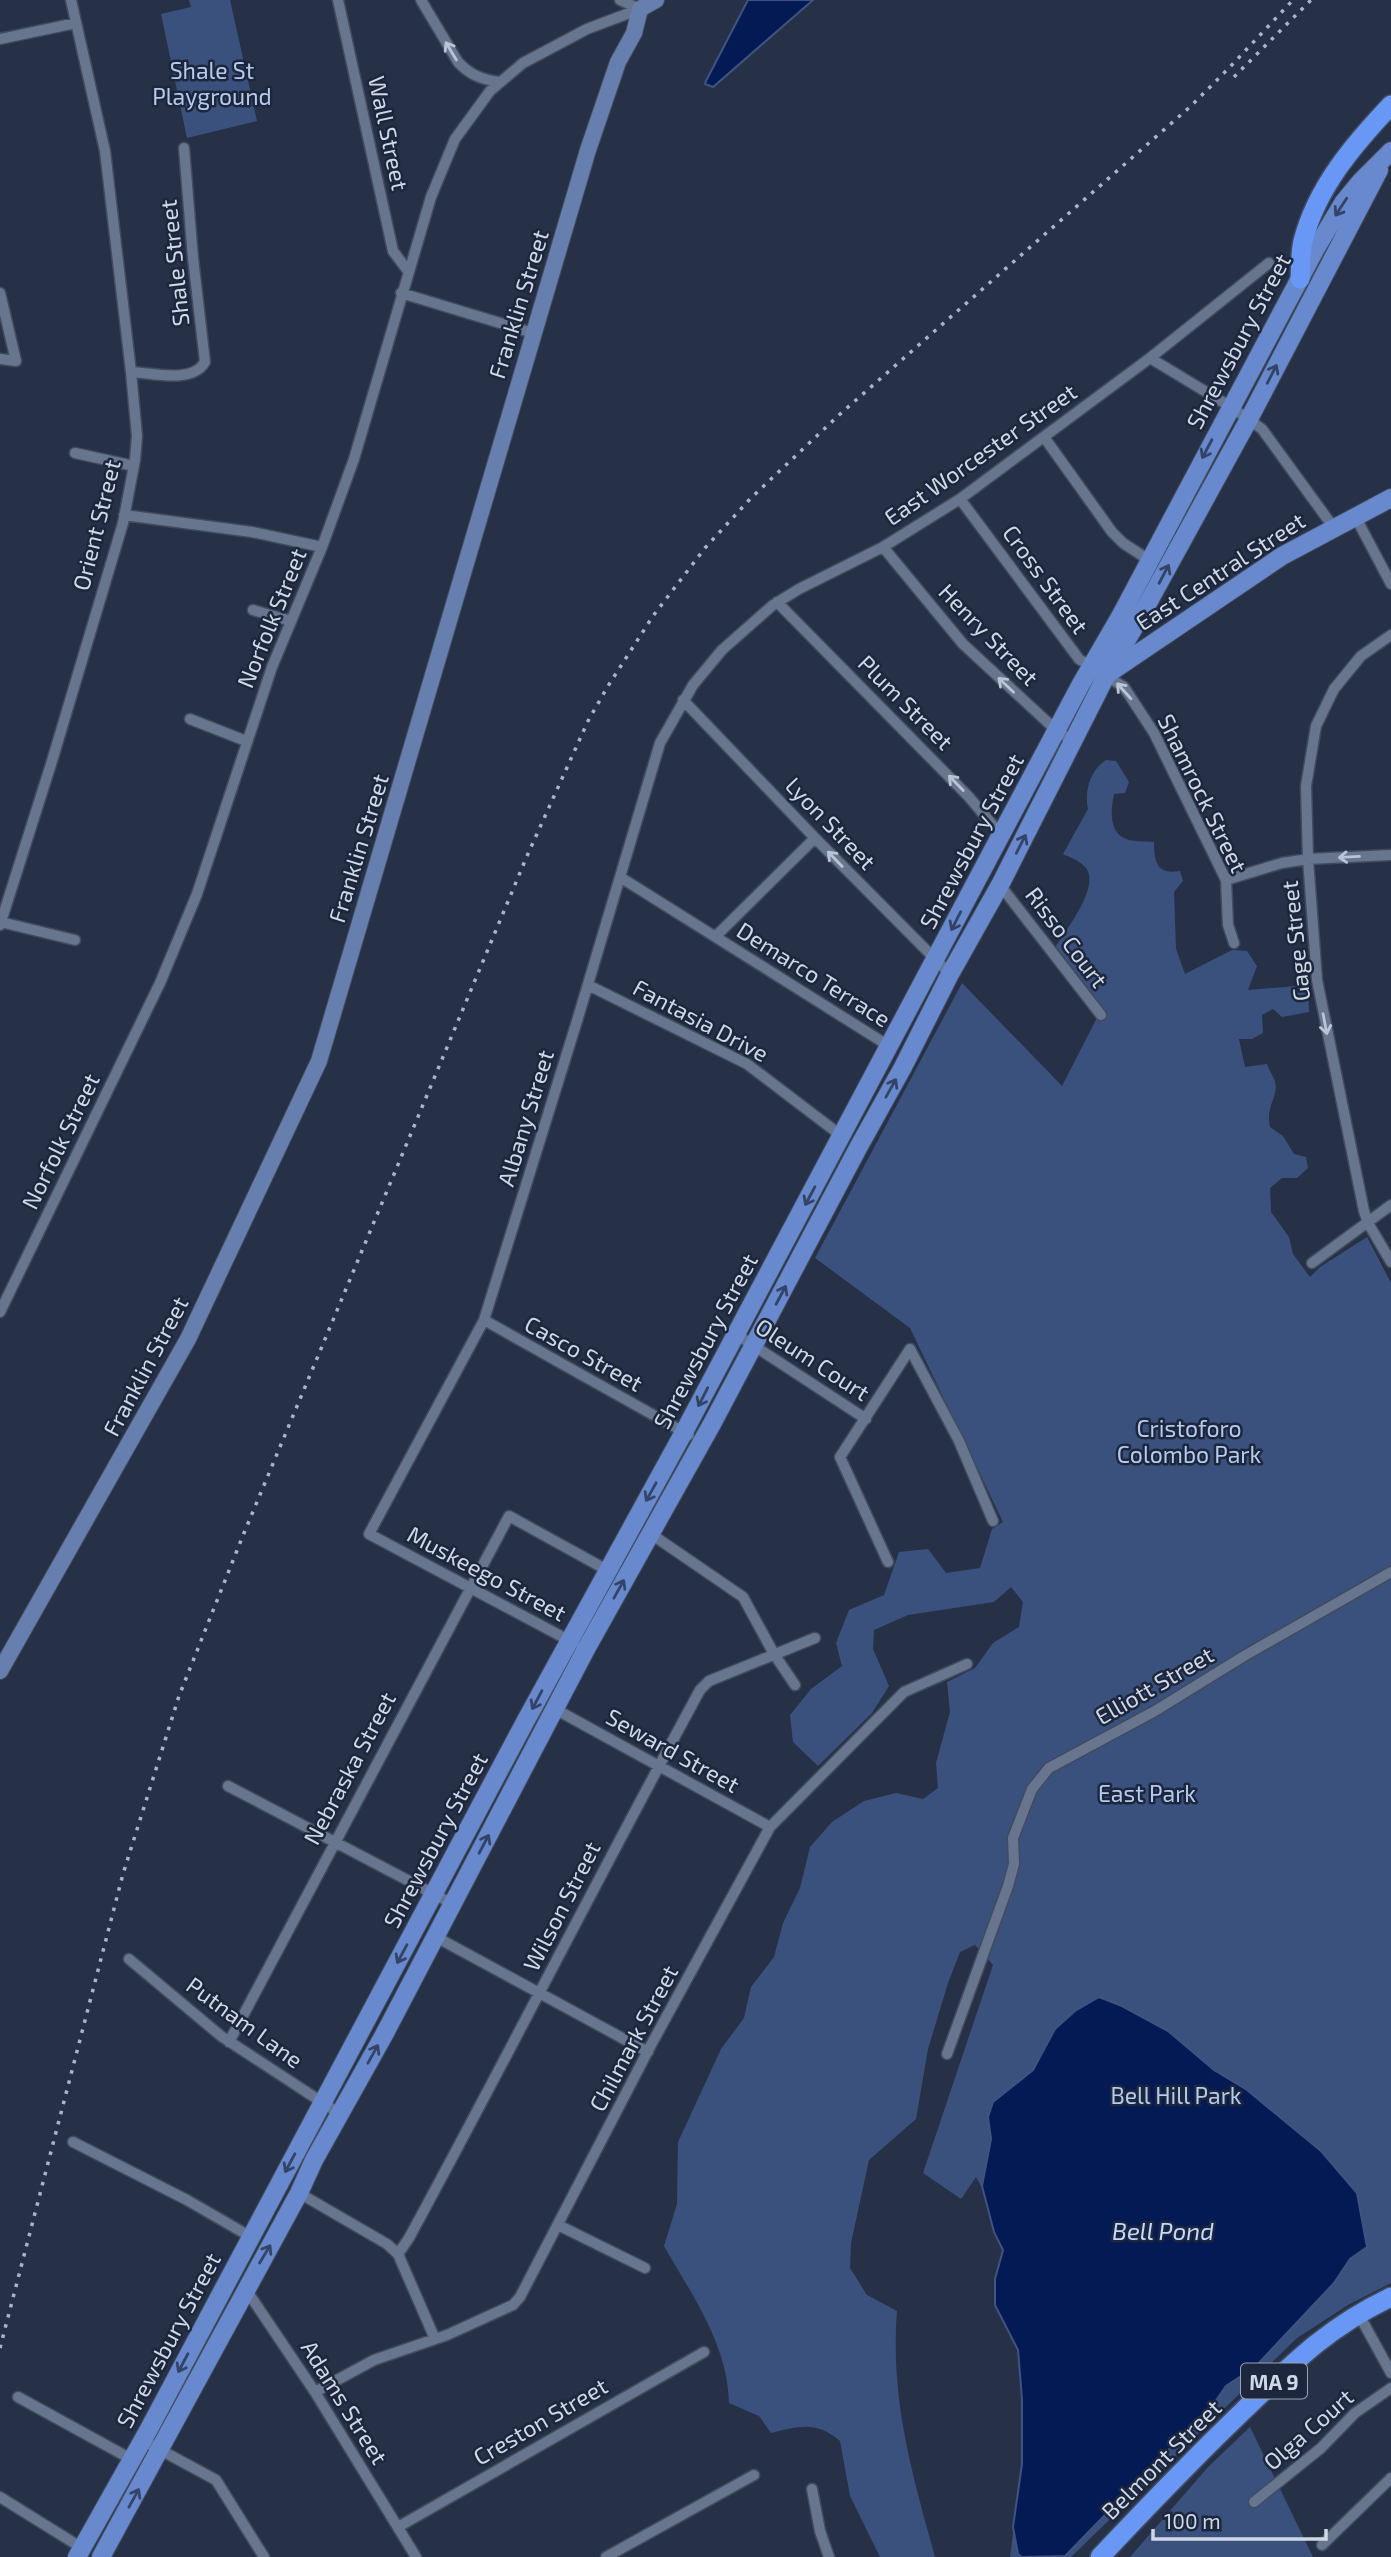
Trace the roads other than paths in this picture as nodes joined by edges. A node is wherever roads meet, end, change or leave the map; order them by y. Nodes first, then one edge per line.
1 (71, 0) edge
2 (338, 0) edge
3 (421, 0) edge
4 (620, 0) edge
5 (656, 0) edge
6 (640, 9) junction
7 (76, 23) junction
8 (0, 39) edge
9 (499, 82) junction
10 (1391, 104) edge
11 (184, 148) dead end
12 (1389, 154) edge
13 (1269, 264) dead end
14 (408, 271) junction
15 (1300, 279) junction
16 (0, 293) edge
17 (401, 293) junction
18 (533, 333) junction
19 (1150, 358) junction
20 (0, 359) edge
21 (131, 372) junction
22 (1231, 407) junction
23 (1249, 419) junction
24 (1044, 437) junction
25 (75, 453) dead end
26 (134, 466) junction
27 (1391, 498) edge
28 (960, 499) junction
29 (124, 515) junction
30 (1355, 516) junction
31 (1334, 528) junction
32 (322, 547) junction
33 (883, 547) junction
34 (1149, 560) junction
35 (1391, 584) edge
36 (777, 602) junction
37 (253, 610) dead end
38 (1143, 612) junction
39 (290, 621) junction
40 (1163, 635) junction
41 (1391, 635) edge
42 (1098, 671) junction
43 (1078, 689) joint
44 (683, 699) junction
45 (190, 719) dead end
46 (1057, 731) junction
47 (246, 741) junction
48 (1073, 741) junction
49 (1000, 835) junction
50 (815, 838) junction
51 (1391, 855) edge
52 (1308, 859) junction
53 (620, 877) junction
54 (1226, 880) junction
55 (1000, 885) junction
56 (1, 923) edge
57 (716, 936) junction
58 (75, 940) dead end
59 (1234, 943) dead end
60 (935, 960) junction
61 (950, 974) junction
62 (588, 985) junction
63 (1101, 1015) dead end
64 (889, 1046) junction
65 (842, 1136) junction
66 (858, 1148) junction
67 (1391, 1205) edge
68 (1368, 1223) junction
69 (1391, 1262) edge
70 (1311, 1263) dead end
71 (0, 1312) edge
72 (484, 1320) junction
73 (736, 1334) junction
74 (754, 1344) junction
75 (866, 1419) junction
76 (684, 1432) junction
77 (702, 1442) junction
78 (993, 1521) dead end
79 (369, 1534) joint
80 (651, 1534) junction
81 (888, 1562) dead end
82 (607, 1570) junction
83 (1391, 1572) edge
84 (470, 1588) junction
85 (815, 1637) dead end
86 (569, 1640) junction
87 (586, 1649) junction
88 (774, 1654) junction
89 (967, 1664) dead end
90 (0, 1671) edge
91 (795, 1685) dead end
92 (555, 1709) junction
93 (658, 1765) junction
94 (228, 1786) dead end
95 (770, 1827) junction
96 (334, 1842) junction
97 (434, 1894) junction
98 (451, 1903) junction
99 (436, 1937) junction
100 (129, 1959) dead end
101 (539, 1995) junction
102 (229, 2042) junction
103 (648, 2052) junction
104 (947, 2054) dead end
105 (323, 2103) junction
106 (340, 2114) junction
107 (73, 2142) dead end
108 (299, 2193) junction
109 (558, 2225) junction
110 (251, 2237) junction
111 (398, 2254) junction
112 (645, 2268) dead end
113 (229, 2278) junction
114 (246, 2288) junction
115 (1391, 2297) edge
116 (1358, 2313) junction
117 (435, 2339) junction
118 (704, 2352) dead end
119 (1391, 2373) edge
120 (1391, 2388) edge
121 (315, 2392) junction
122 (18, 2397) dead end
123 (142, 2441) junction
124 (160, 2451) junction
125 (131, 2459) junction
126 (754, 2475) dead end
127 (1391, 2478) edge
128 (812, 2488) dead end
129 (0, 2497) edge
130 (1254, 2502) dead end
131 (398, 2527) junction
132 (1322, 2545) dead end
133 (79, 2553) edge
134 (100, 2557) edge
135 (264, 2557) edge
136 (416, 2557) edge
137 (606, 2557) edge
138 (829, 2557) edge
139 (1100, 2557) edge

1 - 7 street, Orient Street
2 - 14 street, Wall Street
9 -> 3 street
4 - 6 street
5 - 6 main road
6 - 9 street, Norfolk Street
6 - 18 main road, Franklin Street
7 - 8 street
7 - 21 street, Orient Street
9 - 14 street, Norfolk Street
10 - 15 highway
11 - 21 street, Shale Street
12 -> 15 main road, Shrewsbury Street
23 -> 12 main road, Shrewsbury Street
13 - 19 street, East Worcester Street
14 - 17 street, Norfolk Street
15 - 22 main road, Shrewsbury Street
16 - 20 street
17 - 18 street
17 - 32 street, Norfolk Street
18 - 90 main road, Franklin Street
19 - 22 street
19 - 24 street, East Worcester Street
21 - 26 street, Orient Street
22 - 23 street
22 -> 34 main road, Shrewsbury Street
23 - 31 street
38 -> 23 main road, Shrewsbury Street
24 - 28 street, East Worcester Street
24 - 34 street
25 - 26 street
26 - 29 street, Orient Street
27 - 30 main road, East Central Street
28 - 33 street, East Worcester Street
28 - 42 street, Cross Street
29 - 32 street
29 - 56 street, Orient Street
30 - 31 main road, East Central Street
30 - 35 street
31 - 40 main road, East Central Street
32 - 39 street, Norfolk Street
33 - 36 street, East Worcester Street
46 -> 33 street, Henry Street
34 - 42 main road, Shrewsbury Street
36 - 44 street, East Worcester Street
49 -> 36 street, Plum Street
37 - 39 street
38 - 40 main road
38 - 42 main road, Shrewsbury Street
39 - 47 street, Norfolk Street
40 - 42 main road, East Central Street
41 - 52 street, Gage Street
42 - 43 main road, East Central Street
42 - 48 main road, Shrewsbury Street
54 -> 42 street, Shamrock Street
43 - 46 main road, Shrewsbury Street
44 - 50 street, Lyon Street
44 - 53 street, Albany Street
45 - 47 street
46 - 48 street, Henry Street
46 - 49 main road, Shrewsbury Street
47 - 71 street, Norfolk Street
55 -> 48 main road, Shrewsbury Street
49 -> 60 main road, Shrewsbury Street
50 - 57 street
60 -> 50 street, Lyon Street
51 -> 52 street
52 - 54 street
52 -> 68 street, Gage Street
53 - 57 street, Demarco Terrace
53 - 62 street, Albany Street
54 - 59 street, Shamrock Street
55 - 61 main road, Shrewsbury Street
55 - 63 street, Risso Court
56 - 58 street
57 - 64 street, Demarco Terrace
60 - 61 street, Lyon Street
60 - 64 main road, Shrewsbury Street
66 -> 61 main road, Shrewsbury Street
62 - 65 street, Fantasia Drive
62 - 72 street, Albany Street
64 - 65 main road, Shrewsbury Street
65 - 66 street, Fantasia Drive
65 -> 73 main road, Shrewsbury Street
74 -> 66 main road, Shrewsbury Street
67 - 68 street
68 - 69 street, Gage Street
68 - 70 street
72 - 76 street, Casco Street
72 - 79 street, Albany Street
73 - 74 street, Oleum Court
73 -> 76 main road, Shrewsbury Street
74 - 75 street, Oleum Court
74 - 77 main road, Shrewsbury Street
75 - 78 street
75 - 81 street
76 - 77 street, Casco Street
76 -> 82 main road, Shrewsbury Street
77 - 80 main road, Shrewsbury Street
79 - 84 street, Muskeego Street
87 -> 80 main road, Shrewsbury Street
80 - 88 street
82 - 84 street, Nebraska Street
82 - 86 main road, Shrewsbury Street
83 - 104 street, Elliott Street
84 - 86 street, Muskeego Street
84 - 96 street, Nebraska Street
85 - 88 street, Wilson Street
86 - 87 street, Muskeego Street
86 -> 97 main road, Shrewsbury Street
87 - 92 main road, Shrewsbury Street
88 - 91 street
88 - 93 street, Wilson Street
89 - 95 street, Chilmark Street
92 - 93 street, Seward Street
98 -> 92 main road, Shrewsbury Street
93 - 95 street, Seward Street
93 - 101 street, Wilson Street
94 - 96 street
95 - 103 street, Chilmark Street
96 - 97 street
96 - 102 street, Nebraska Street
97 - 98 street
97 -> 105 main road, Shrewsbury Street
98 - 99 main road, Shrewsbury Street
99 - 101 street
106 -> 99 main road, Shrewsbury Street
100 - 102 street, Putnam Lane
101 - 103 street
101 - 111 street, Wilson Street
102 - 105 street, Putnam Lane
103 - 109 street, Chilmark Street
105 - 106 street, Putnam Lane
105 -> 110 main road, Shrewsbury Street
106 - 108 main road, Shrewsbury Street
107 - 110 street
108 - 111 street
114 -> 108 main road, Shrewsbury Street
109 - 112 street
109 - 117 street, Chilmark Street
110 - 113 main road, Shrewsbury Street
111 - 117 street
113 - 114 street, Adams Street
113 -> 123 main road, Shrewsbury Street
114 - 121 street, Adams Street
114 - 124 main road, Shrewsbury Street
115 - 116 highway, Belmont Street / MA 9
116 - 119 street
116 - 139 highway, Belmont Street / MA 9
117 - 121 street, Chilmark Street
118 - 131 street, Creston Street
120 - 130 street, Olga Court
121 - 131 street, Adams Street
122 - 125 street
123 - 124 street
123 - 125 main road, Shrewsbury Street
134 -> 124 main road, Shrewsbury Street
124 - 135 street
125 - 133 main road, Shrewsbury Street
126 - 137 street
127 - 132 street
128 - 138 street
129 - 133 street
131 - 136 street, Adams Street

